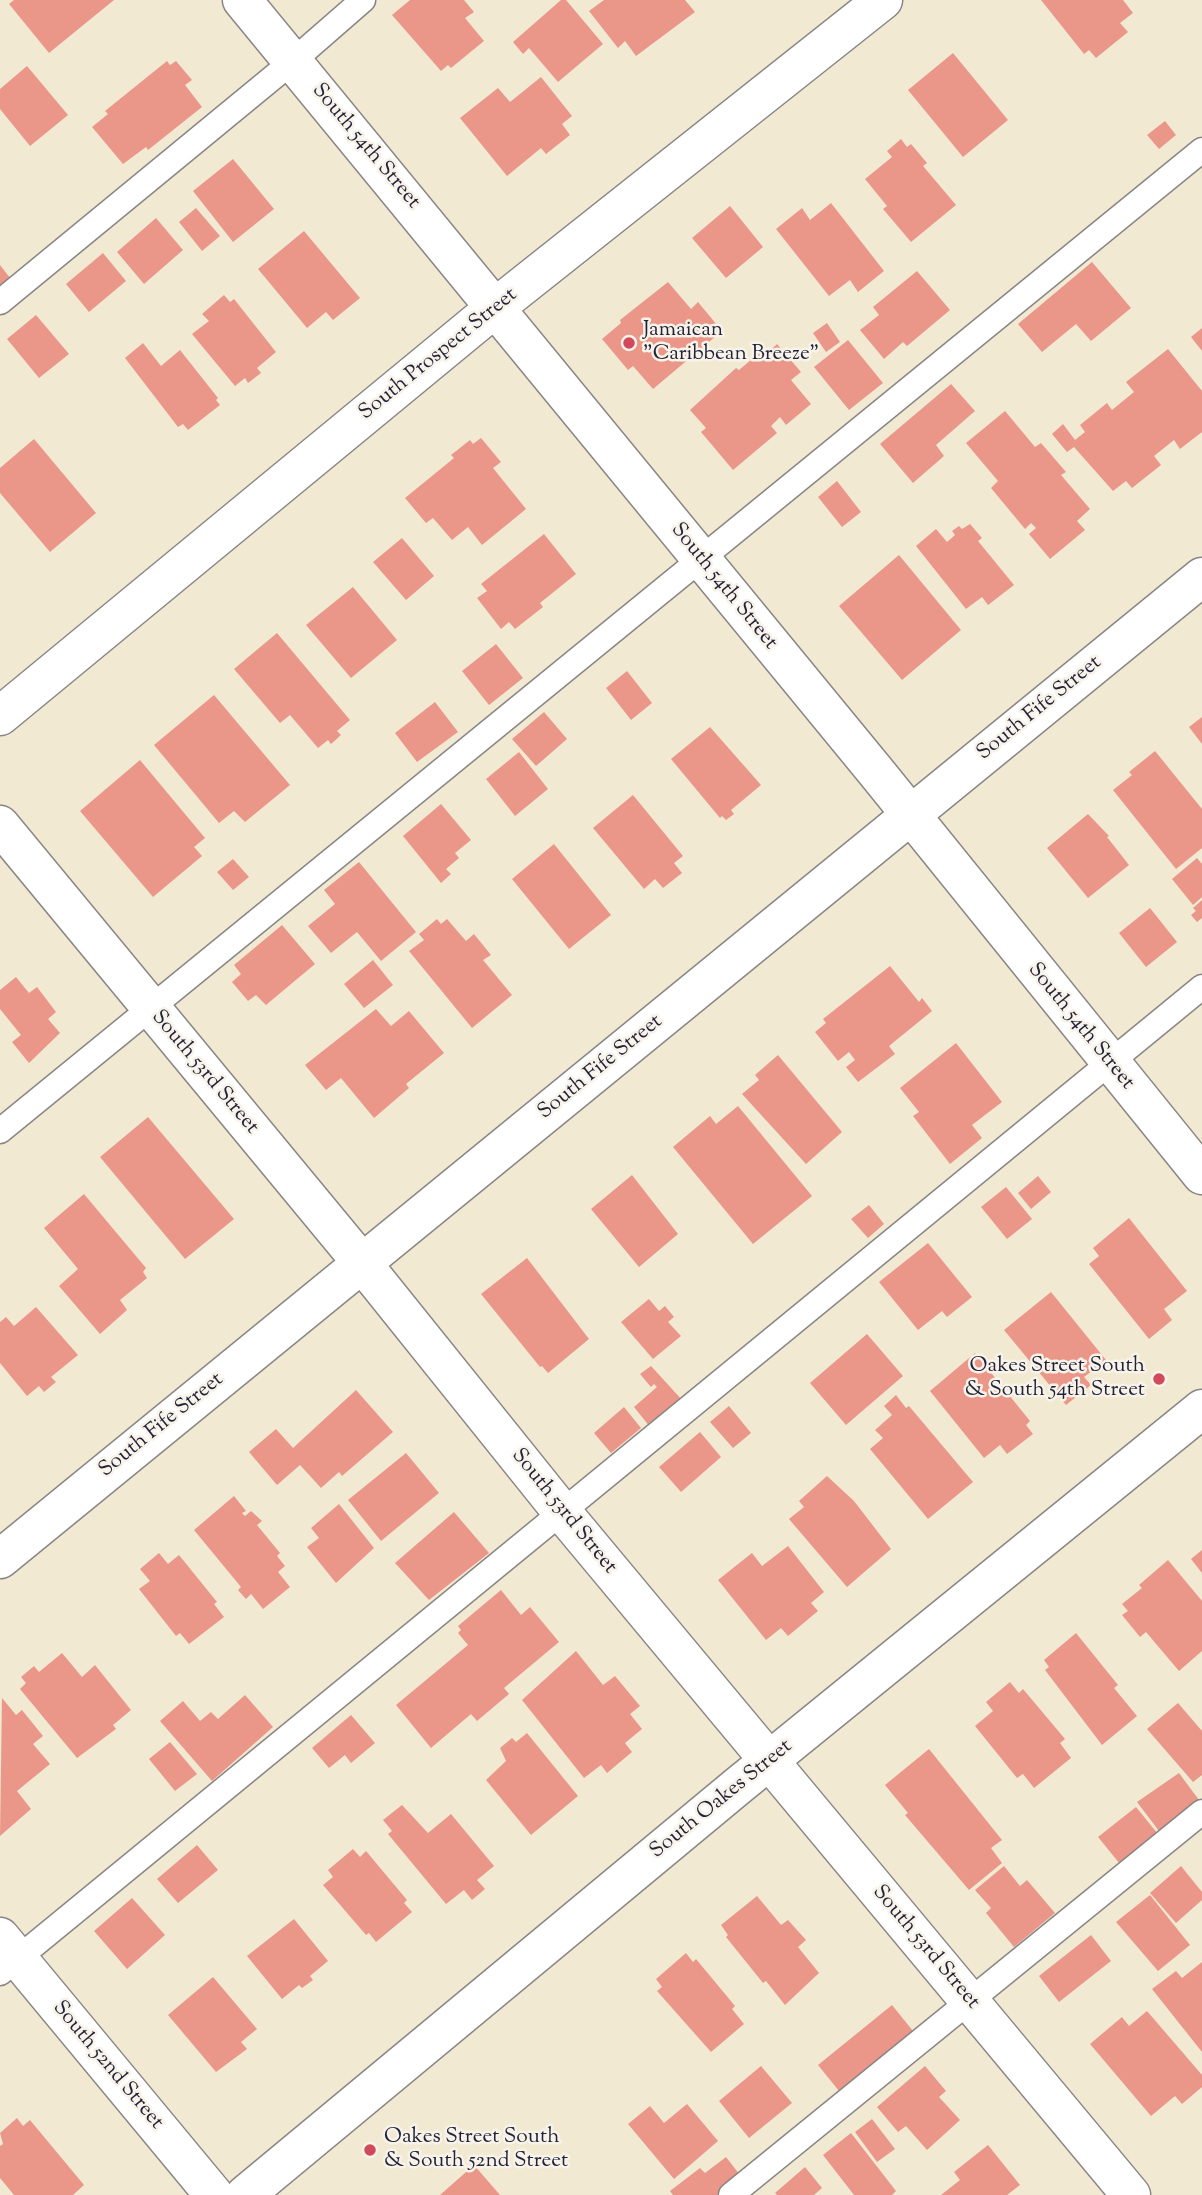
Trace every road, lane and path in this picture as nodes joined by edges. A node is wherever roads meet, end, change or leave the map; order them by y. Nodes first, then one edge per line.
1 (242, 0) edge
2 (363, 0) edge
3 (883, 0) edge
4 (293, 61) junction
5 (1202, 150) edge
6 (0, 302) edge
7 (496, 307) junction
8 (699, 558) junction
9 (1202, 577) edge
10 (0, 716) edge
11 (911, 815) junction
12 (0, 825) edge
13 (1202, 988) edge
14 (150, 1008) junction
15 (1109, 1064) junction
16 (0, 1131) edge
17 (1202, 1175) edge
18 (362, 1262) junction
19 (1202, 1409) edge
20 (562, 1512) junction
21 (0, 1559) edge
22 (769, 1761) junction
23 (1202, 1812) edge
24 (6, 1956) edge
25 (970, 2002) junction
26 (214, 2195) edge
27 (244, 2195) edge
28 (731, 2195) edge
29 (1131, 2195) edge

1 - 4 street, South 54th Street
2 - 4 lane
3 - 7 street, South Prospect Street
4 - 6 lane
4 - 7 street, South 54th Street
5 - 8 lane
7 - 8 street, South 54th Street
7 - 10 street, South Prospect Street
8 - 11 street, South 54th Street
8 - 14 lane
9 - 11 street, South Fife Street
11 - 15 street, South 54th Street
11 - 18 street, South Fife Street
12 - 14 street, South 53rd Street
13 - 15 lane
14 - 16 lane
14 - 18 street, South 53rd Street
15 - 17 street, South 54th Street
15 - 20 lane
18 - 20 street, South 53rd Street
18 - 21 street, South Fife Street
19 - 22 street, South Oakes Street
20 - 22 street, South 53rd Street
20 - 24 lane
22 - 25 street, South 53rd Street
22 - 27 street, South Oakes Street
23 - 25 lane
24 - 26 street, South 52nd Street
25 - 28 lane
25 - 29 street, South 53rd Street

